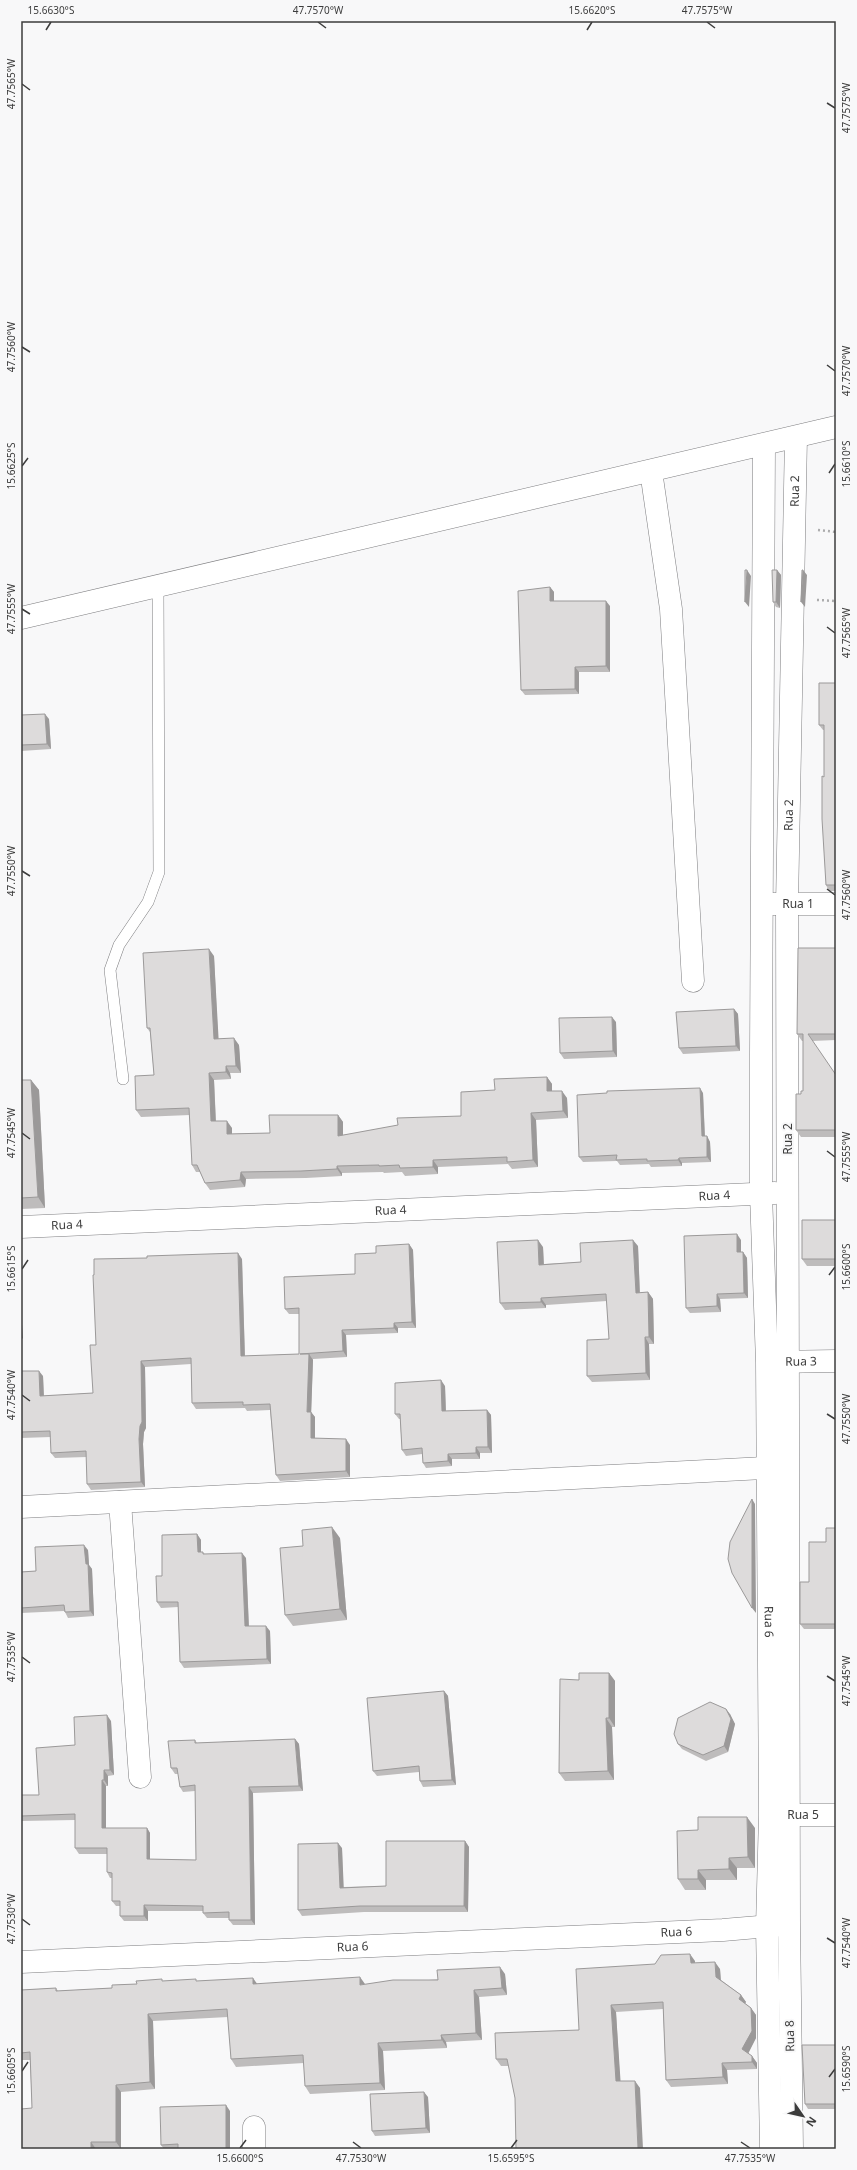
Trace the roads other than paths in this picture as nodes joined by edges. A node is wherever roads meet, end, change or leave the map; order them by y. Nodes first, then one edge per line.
1 (836, 427) edge
2 (796, 438) junction
3 (764, 445) junction
4 (651, 471) junction
5 (158, 586) junction
6 (21, 618) edge
7 (763, 662) junction
8 (791, 662) junction
9 (760, 904) junction
10 (787, 904) junction
11 (836, 904) edge
12 (694, 981) dead end
13 (761, 1038) junction
14 (788, 1042) junction
15 (123, 1079) dead end
16 (788, 1192) junction
17 (761, 1194) junction
18 (21, 1227) edge
19 (764, 1288) junction
20 (787, 1289) junction
21 (836, 1361) edge
22 (777, 1362) junction
23 (778, 1467) junction
24 (120, 1502) junction
25 (21, 1507) edge
26 (140, 1777) dead end
27 (780, 1815) junction
28 (836, 1815) edge
29 (789, 1923) junction
30 (767, 1927) junction
31 (21, 1962) edge
32 (254, 2127) dead end
33 (254, 2149) edge
34 (771, 2149) edge
35 (792, 2149) edge

1 - 2 street
2 - 3 street
2 - 8 street, Rua 2
3 - 4 street
3 - 7 street
4 - 5 street
4 - 12 street
5 - 6 street
5 - 15 lane
7 - 8 street
7 - 9 street
8 - 10 street, Rua 2
9 - 10 street, Rua 1
9 - 13 street
10 - 11 street, Rua 1
10 - 14 street, Rua 2
13 - 14 street
13 - 17 street
14 - 16 street, Rua 2
16 - 17 street, Rua 4
16 - 20 street
17 - 18 street, Rua 4
17 - 19 street
19 - 20 street
19 - 22 street
20 - 22 street
21 - 22 street, Rua 3
22 - 23 street, Rua 6
23 - 24 street
23 - 27 street, Rua 6
24 - 25 street
24 - 26 street
27 - 28 street, Rua 5
27 - 29 street, Rua 6
27 - 30 street, Rua 6
29 - 30 street
29 - 35 street, Rua 8
30 - 31 street, Rua 6
30 - 34 street, Rua 8
32 - 33 street

